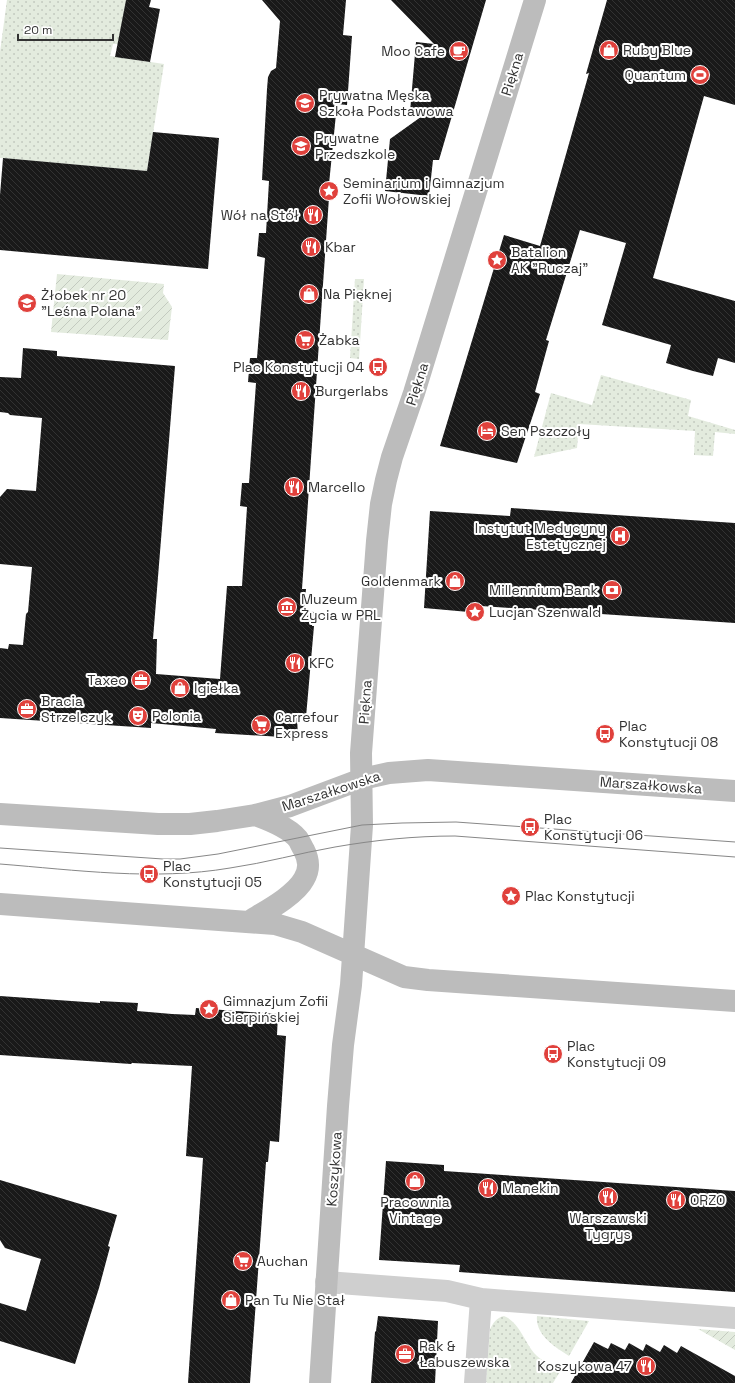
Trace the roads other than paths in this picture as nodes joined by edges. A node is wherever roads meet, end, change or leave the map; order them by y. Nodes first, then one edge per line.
1 (535, 0) edge
2 (362, 779) junction
3 (735, 791) edge
4 (0, 814) edge
5 (255, 815) junction
6 (0, 904) edge
7 (248, 922) junction
8 (353, 955) junction
9 (735, 1001) edge
10 (326, 1282) junction
11 (481, 1298) junction
12 (735, 1318) edge
13 (320, 1383) edge
14 (475, 1383) edge

1 - 2 main road, Piękna
2 - 3 main road, Marszałkowska
2 - 5 main road, Marszałkowska
2 - 8 main road
4 - 5 main road, Marszałkowska
5 - 7 main road
6 - 7 main road
7 - 8 main road
8 - 9 main road
8 - 10 main road, Koszykowa
10 - 11 street
10 - 13 main road, Koszykowa
11 - 12 street
11 - 14 street

